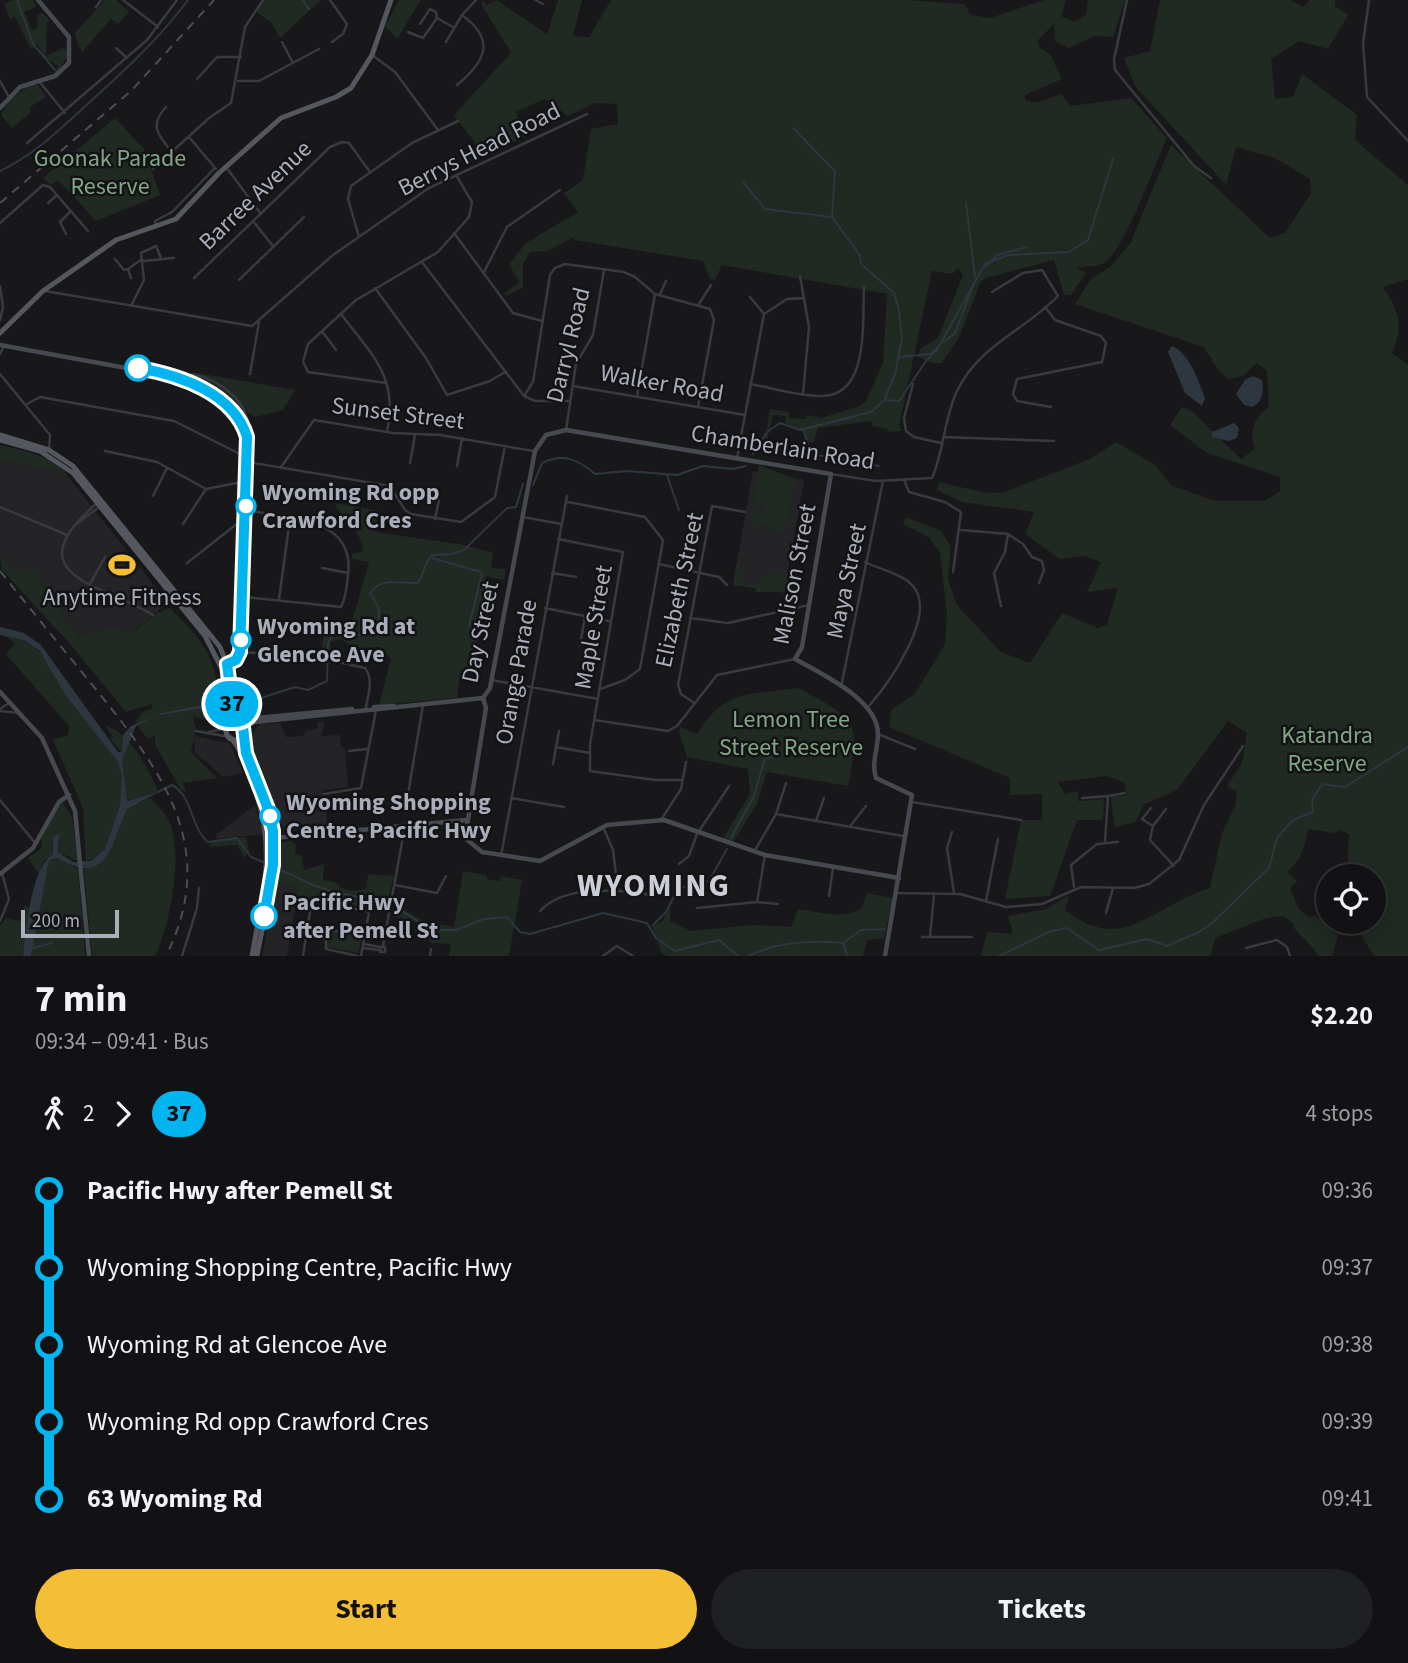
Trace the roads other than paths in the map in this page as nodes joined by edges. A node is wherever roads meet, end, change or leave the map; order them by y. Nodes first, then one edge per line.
1 (38, 0) edge
2 (101, 0) edge
3 (123, 0) edge
4 (177, 0) edge
5 (263, 0) edge
6 (330, 0) edge
7 (391, 0) edge
8 (468, 0) edge
9 (475, 0) edge
10 (535, 0) edge
11 (1127, 0) edge
12 (1369, 0) edge
13 (471, 4) junction
14 (543, 5) dead end
15 (96, 7) dead end
16 (462, 15) junction
17 (437, 18) junction
18 (420, 24) dead end
19 (158, 27) junction
20 (453, 27) junction
21 (408, 32) dead end
22 (282, 42) dead end
23 (332, 42) dead end
24 (446, 42) dead end
25 (116, 48) dead end
26 (319, 48) dead end
27 (372, 55) junction
28 (241, 57) junction
29 (127, 58) junction
30 (293, 63) junction
31 (197, 79) dead end
32 (38, 80) junction
33 (0, 81) edge
34 (238, 81) junction
35 (457, 85) dead end
36 (9, 97) junction
37 (166, 107) dead end
38 (0, 108) edge
39 (65, 113) junction
40 (587, 114) dead end
41 (458, 121) dead end
42 (438, 131) junction
43 (189, 137) junction
44 (1408, 141) edge
45 (27, 143) dead end
46 (172, 152) junction
47 (226, 167) junction
48 (153, 169) dead end
49 (217, 171) junction
50 (370, 172) junction
51 (456, 175) junction
52 (1211, 178) dead end
53 (561, 190) dead end
54 (57, 195) junction
55 (48, 203) dead end
56 (71, 211) junction
57 (261, 214) junction
58 (304, 217) dead end
59 (253, 221) junction
60 (0, 223) edge
61 (88, 231) dead end
62 (454, 233) junction
63 (66, 234) dead end
64 (359, 237) junction
65 (272, 245) junction
66 (161, 258) junction
67 (174, 258) dead end
68 (115, 259) dead end
69 (143, 260) junction
70 (422, 262) junction
71 (128, 269) junction
72 (604, 270) junction
73 (484, 272) junction
74 (800, 276) dead end
75 (131, 278) dead end
76 (194, 278) dead end
77 (239, 280) dead end
78 (666, 281) dead end
79 (711, 285) dead end
80 (0, 286) edge
81 (864, 287) dead end
82 (375, 288) junction
83 (43, 291) junction
84 (992, 292) dead end
85 (658, 294) junction
86 (750, 297) dead end
87 (804, 298) junction
88 (699, 304) junction
89 (131, 306) junction
90 (1045, 307) junction
91 (341, 314) junction
92 (764, 314) junction
93 (0, 320) edge
94 (542, 321) junction
95 (259, 322) junction
96 (322, 331) junction
97 (0, 333) edge
98 (2, 346) edge
99 (336, 349) dead end
100 (0, 354) edge
101 (505, 372) junction
102 (0, 373) edge
103 (192, 374) dead end
104 (250, 374) dead end
105 (386, 383) junction
106 (750, 384) junction
107 (913, 384) dead end
108 (573, 386) junction
109 (803, 394) junction
110 (524, 396) junction
111 (637, 396) junction
112 (570, 401) junction
113 (27, 404) junction
114 (698, 407) junction
115 (1051, 407) dead end
116 (745, 415) junction
117 (566, 430) junction
118 (387, 432) junction
119 (416, 434) junction
120 (247, 437) junction
121 (943, 437) junction
122 (0, 438) edge
123 (462, 438) junction
124 (1054, 441) dead end
125 (941, 443) junction
126 (505, 446) junction
127 (49, 450) junction
128 (105, 451) dead end
129 (535, 451) junction
130 (737, 458) junction
131 (248, 460) junction
132 (410, 463) dead end
133 (457, 466) dead end
134 (281, 467) junction
135 (167, 468) junction
136 (831, 474) junction
137 (904, 480) junction
138 (247, 481) junction
139 (883, 481) junction
140 (206, 489) junction
141 (153, 496) dead end
142 (566, 496) dead end
143 (439, 500) dead end
144 (568, 502) junction
145 (100, 503) junction
146 (0, 507) edge
147 (246, 510) junction
148 (744, 512) dead end
149 (522, 517) junction
150 (290, 519) junction
151 (435, 519) junction
152 (245, 522) junction
153 (183, 524) dead end
154 (561, 524) junction
155 (960, 530) junction
156 (1008, 534) junction
157 (66, 535) junction
158 (558, 539) junction
159 (105, 557) dead end
160 (864, 562) junction
161 (187, 563) dead end
162 (659, 564) junction
163 (322, 568) dead end
164 (699, 572) junction
165 (953, 572) dead end
166 (348, 573) junction
167 (552, 573) junction
168 (576, 578) dead end
169 (1039, 583) dead end
170 (727, 585) dead end
171 (89, 586) junction
172 (242, 597) junction
173 (279, 601) junction
174 (809, 605) junction
175 (1001, 606) dead end
176 (545, 608) junction
177 (153, 615) dead end
178 (585, 616) junction
179 (690, 618) junction
180 (609, 621) junction
181 (580, 645) dead end
182 (240, 652) junction
183 (317, 657) dead end
184 (795, 659) junction
185 (333, 661) dead end
186 (227, 664) junction
187 (491, 680) junction
188 (225, 683) junction
189 (531, 687) junction
190 (841, 687) junction
191 (600, 689) junction
192 (0, 692) edge
193 (483, 698) junction
194 (598, 698) junction
195 (10, 703) junction
196 (694, 703) junction
197 (423, 704) junction
198 (869, 706) junction
199 (366, 709) junction
200 (376, 709) junction
201 (0, 710) edge
202 (344, 710) junction
203 (21, 713) junction
204 (289, 715) junction
205 (320, 716) junction
206 (261, 718) junction
207 (275, 720) junction
208 (594, 720) junction
209 (238, 723) junction
210 (228, 727) junction
211 (196, 731) dead end
212 (559, 731) dead end
213 (206, 733) junction
214 (243, 733) junction
215 (878, 734) junction
216 (230, 738) junction
217 (1243, 746) dead end
218 (556, 747) junction
219 (368, 749) junction
220 (915, 749) dead end
221 (349, 751) dead end
222 (590, 753) junction
223 (686, 762) dead end
224 (553, 764) dead end
225 (682, 780) junction
226 (786, 783) dead end
227 (729, 786) dead end
228 (1125, 793) dead end
229 (324, 794) dead end
230 (69, 796) junction
231 (1108, 796) junction
232 (511, 798) junction
233 (824, 798) dead end
234 (1082, 798) dead end
235 (0, 800) edge
236 (912, 802) junction
237 (866, 806) dead end
238 (564, 807) dead end
239 (1151, 808) dead end
240 (1166, 809) dead end
241 (405, 812) dead end
242 (776, 814) junction
243 (467, 820) junction
244 (661, 820) junction
245 (1021, 820) dead end
246 (449, 821) junction
247 (816, 821) junction
248 (405, 824) junction
249 (1153, 826) junction
250 (603, 827) junction
251 (851, 827) junction
252 (457, 832) dead end
253 (698, 832) junction
254 (952, 832) dead end
255 (906, 837) junction
256 (274, 838) junction
257 (998, 839) dead end
258 (1105, 842) junction
259 (1118, 842) dead end
260 (36, 844) junction
261 (754, 852) junction
262 (765, 855) junction
263 (501, 856) junction
264 (679, 864) dead end
265 (1174, 866) junction
266 (833, 867) junction
267 (267, 871) junction
268 (1, 874) edge
269 (446, 876) dead end
270 (899, 878) junction
271 (395, 885) junction
272 (199, 888) dead end
273 (1074, 888) junction
274 (1112, 888) junction
275 (618, 891) junction
276 (896, 893) junction
277 (954, 894) junction
278 (648, 895) dead end
279 (934, 895) junction
280 (829, 896) dead end
281 (757, 902) junction
282 (986, 902) junction
283 (778, 904) dead end
284 (697, 908) dead end
285 (540, 911) dead end
286 (1107, 913) dead end
287 (0, 921) edge
288 (974, 932) dead end
289 (308, 936) junction
290 (365, 936) junction
291 (930, 936) junction
292 (922, 937) dead end
293 (325, 939) junction
294 (363, 946) junction
295 (1246, 948) dead end
296 (431, 949) dead end
297 (381, 950) edge
298 (89, 956) edge
299 (182, 956) edge
300 (254, 956) edge
301 (303, 956) edge
302 (360, 956) edge
303 (430, 956) edge
304 (603, 956) edge
305 (633, 956) edge
306 (885, 956) edge
307 (1290, 956) edge

1 - 32 street
2 - 15 street
3 - 19 street
4 - 19 street
5 - 28 street
6 - 23 street
7 - 27 main road
8 - 13 street
9 - 13 street
10 - 14 street
11 - 52 street
12 - 44 street
13 - 16 street
16 - 20 street
16 - 35 street
17 - 18 street
17 - 20 street
17 - 21 street
19 - 29 street
20 - 24 street
22 - 30 street
25 - 29 street
26 - 30 street
27 - 42 street
27 - 47 main road
28 - 31 street
28 - 34 street
29 - 39 street
30 - 34 street
32 - 36 street
32 - 39 street
33 - 36 street
34 - 43 street
36 - 38 street
37 - 46 street
39 - 45 street
40 - 51 street, Berrys Head Road
41 - 42 street
42 - 50 street
43 - 46 street
43 - 49 street
46 - 48 street
47 - 49 main road
47 - 57 street
49 - 83 main road
50 - 57 street, Barree Avenue
50 - 64 street
51 - 62 street
51 - 64 street, Berrys Head Road
53 - 73 street
54 - 55 street
54 - 56 street
54 - 60 street
56 - 61 street
56 - 63 street
57 - 59 street, Barree Avenue
58 - 65 street
59 - 65 street
59 - 76 street, Barree Avenue
62 - 70 street
62 - 73 street
64 - 95 street, Berrys Head Road
65 - 77 street
66 - 67 street
66 - 69 street
66 - 69 street
68 - 71 street
69 - 71 street
69 - 89 street
70 - 82 street
70 - 101 street
71 - 75 street
72 - 85 street
72 - 94 street
72 - 108 street, Darryl Road
73 - 94 street
74 - 87 street
78 - 85 street
79 - 88 street
80 - 93 street
81 - 109 street
82 - 91 street
82 - 101 street
83 - 89 street
83 - 97 main road
84 - 90 street, Chamberlain Road
85 - 88 street
85 - 111 street
86 - 92 street
87 - 92 street
87 - 109 street
88 - 114 street
89 - 95 street
90 - 115 street
90 - 121 street, Chamberlain Road
91 - 96 street
91 - 105 street
92 - 106 street
94 - 110 street
95 - 104 street
96 - 99 street
96 - 105 street
98 - 100 street
98 - 120 street
101 - 110 street
102 - 113 street
103 - 120 street
105 - 118 street
106 - 109 street
106 - 116 street
107 - 125 street
108 - 111 street, Walker Road
108 - 112 street, Darryl Road
110 - 112 street
111 - 114 street, Walker Road
112 - 117 street, Darryl Road
113 - 127 street
113 - 131 street
114 - 116 street, Walker Road
116 - 130 street
117 - 129 street
117 - 130 street, Chamberlain Road
118 - 119 street, Sunset Street
118 - 134 street, Sunset Street
119 - 123 street, Sunset Street
119 - 132 street
120 - 131 street
121 - 124 street
121 - 125 street, Chamberlain Road
122 - 127 main road
122 - 145 main road
123 - 126 street, Sunset Street
123 - 133 street
125 - 137 street, Chamberlain Road
126 - 129 street, Sunset Street
126 - 151 street
127 - 145 main road
128 - 135 street
129 - 149 street, Day Street
130 - 136 street, Chamberlain Road
131 - 134 street
131 - 138 street
134 - 151 street
135 - 140 street
135 - 141 street
136 - 139 street, Chamberlain Road
136 - 174 street, Malison Street
137 - 139 street, Chamberlain Road
137 - 155 street
138 - 140 street
138 - 147 street
139 - 160 street, Maya Street
140 - 153 street
142 - 144 street
143 - 151 street
144 - 154 street, Orange Parade
144 - 162 street
145 - 157 street
145 - 186 main road
145 - 188 main road
146 - 157 street
147 - 150 street
147 - 152 street
148 - 164 street, Elizabeth Street
149 - 154 street
149 - 187 street, Day Street
150 - 166 street
150 - 173 street
152 - 161 street
152 - 172 street
154 - 158 street, Orange Parade
155 - 156 street
155 - 165 street
156 - 169 street
156 - 175 street
157 - 171 street
158 - 167 street, Orange Parade
158 - 180 street, Maple Street
159 - 171 street
160 - 190 street, Maya Street
160 - 198 street
162 - 164 street
162 - 191 street
163 - 166 street
164 - 170 street
164 - 179 street, Elizabeth Street
166 - 173 street
167 - 168 street
167 - 176 street, Orange Parade
171 - 177 street
172 - 173 street
172 - 182 street
174 - 179 street
174 - 184 street, Malison Street
176 - 178 street
176 - 189 street, Orange Parade
178 - 180 street
178 - 181 street
179 - 196 street, Elizabeth Street
180 - 191 street, Maple Street
182 - 183 street
182 - 186 street
184 - 190 street
184 - 196 street, Malison Street
185 - 199 street
186 - 188 main road
186 - 209 main road
187 - 189 street
187 - 193 street, Day Street
188 - 210 main road
189 - 194 street
189 - 232 street, Orange Parade
190 - 198 street
191 - 194 street, Maple Street
192 - 195 street
193 - 197 street
193 - 243 street, Day Street
194 - 208 street, Maple Street
195 - 201 street
195 - 203 street
196 - 208 street, Malison Street
197 - 200 street
197 - 241 street
198 - 215 street
199 - 200 street
199 - 202 street
199 - 205 street
200 - 219 street
201 - 203 street
202 - 204 street
202 - 205 street
203 - 230 street
204 - 205 street
204 - 206 street
205 - 207 street
206 - 207 street
206 - 209 street
207 - 214 street
208 - 222 street, Maple Street
209 - 210 main road
209 - 214 main road
210 - 213 street
210 - 216 main road
211 - 213 street
212 - 218 street
213 - 216 street
214 - 216 main road
214 - 256 main road
215 - 220 street
215 - 236 street
216 - 267 main road
217 - 265 street
218 - 222 street
218 - 224 street
219 - 221 street
219 - 229 street
222 - 225 street, Maple Street
223 - 225 street
225 - 244 street
226 - 242 street
227 - 253 street
228 - 231 street
230 - 260 street
230 - 298 street
231 - 234 street
231 - 258 street
232 - 238 street
232 - 263 street, Orange Parade
233 - 247 street
235 - 260 street
236 - 245 street
236 - 255 street
237 - 251 street
239 - 249 street
240 - 249 street
242 - 247 street
242 - 261 street
243 - 246 street
243 - 263 street
244 - 250 street
244 - 253 street
246 - 248 street
246 - 252 street
247 - 251 street
248 - 256 street
248 - 271 street
249 - 265 street
250 - 263 street
250 - 275 street
251 - 255 street
253 - 261 street
253 - 264 street
254 - 277 street
255 - 270 street
256 - 267 main road
256 - 300 main road
257 - 282 street
258 - 259 street
258 - 273 street
260 - 268 street
261 - 262 street
262 - 266 street
262 - 281 street
265 - 274 street
266 - 270 street
266 - 280 street
267 - 300 main road
268 - 287 street
269 - 271 street
270 - 276 street
271 - 297 street
272 - 299 street
273 - 274 street
273 - 282 street
274 - 286 street
275 - 278 street
275 - 285 street
276 - 279 street
276 - 306 street
277 - 279 street
277 - 282 street
279 - 291 street
281 - 283 street
281 - 284 street
288 - 291 street
289 - 290 street
289 - 293 street
289 - 301 street
290 - 293 street
290 - 294 street
291 - 292 street
293 - 302 street
294 - 297 street
294 - 302 street
295 - 307 street
296 - 303 street
304 - 305 street

